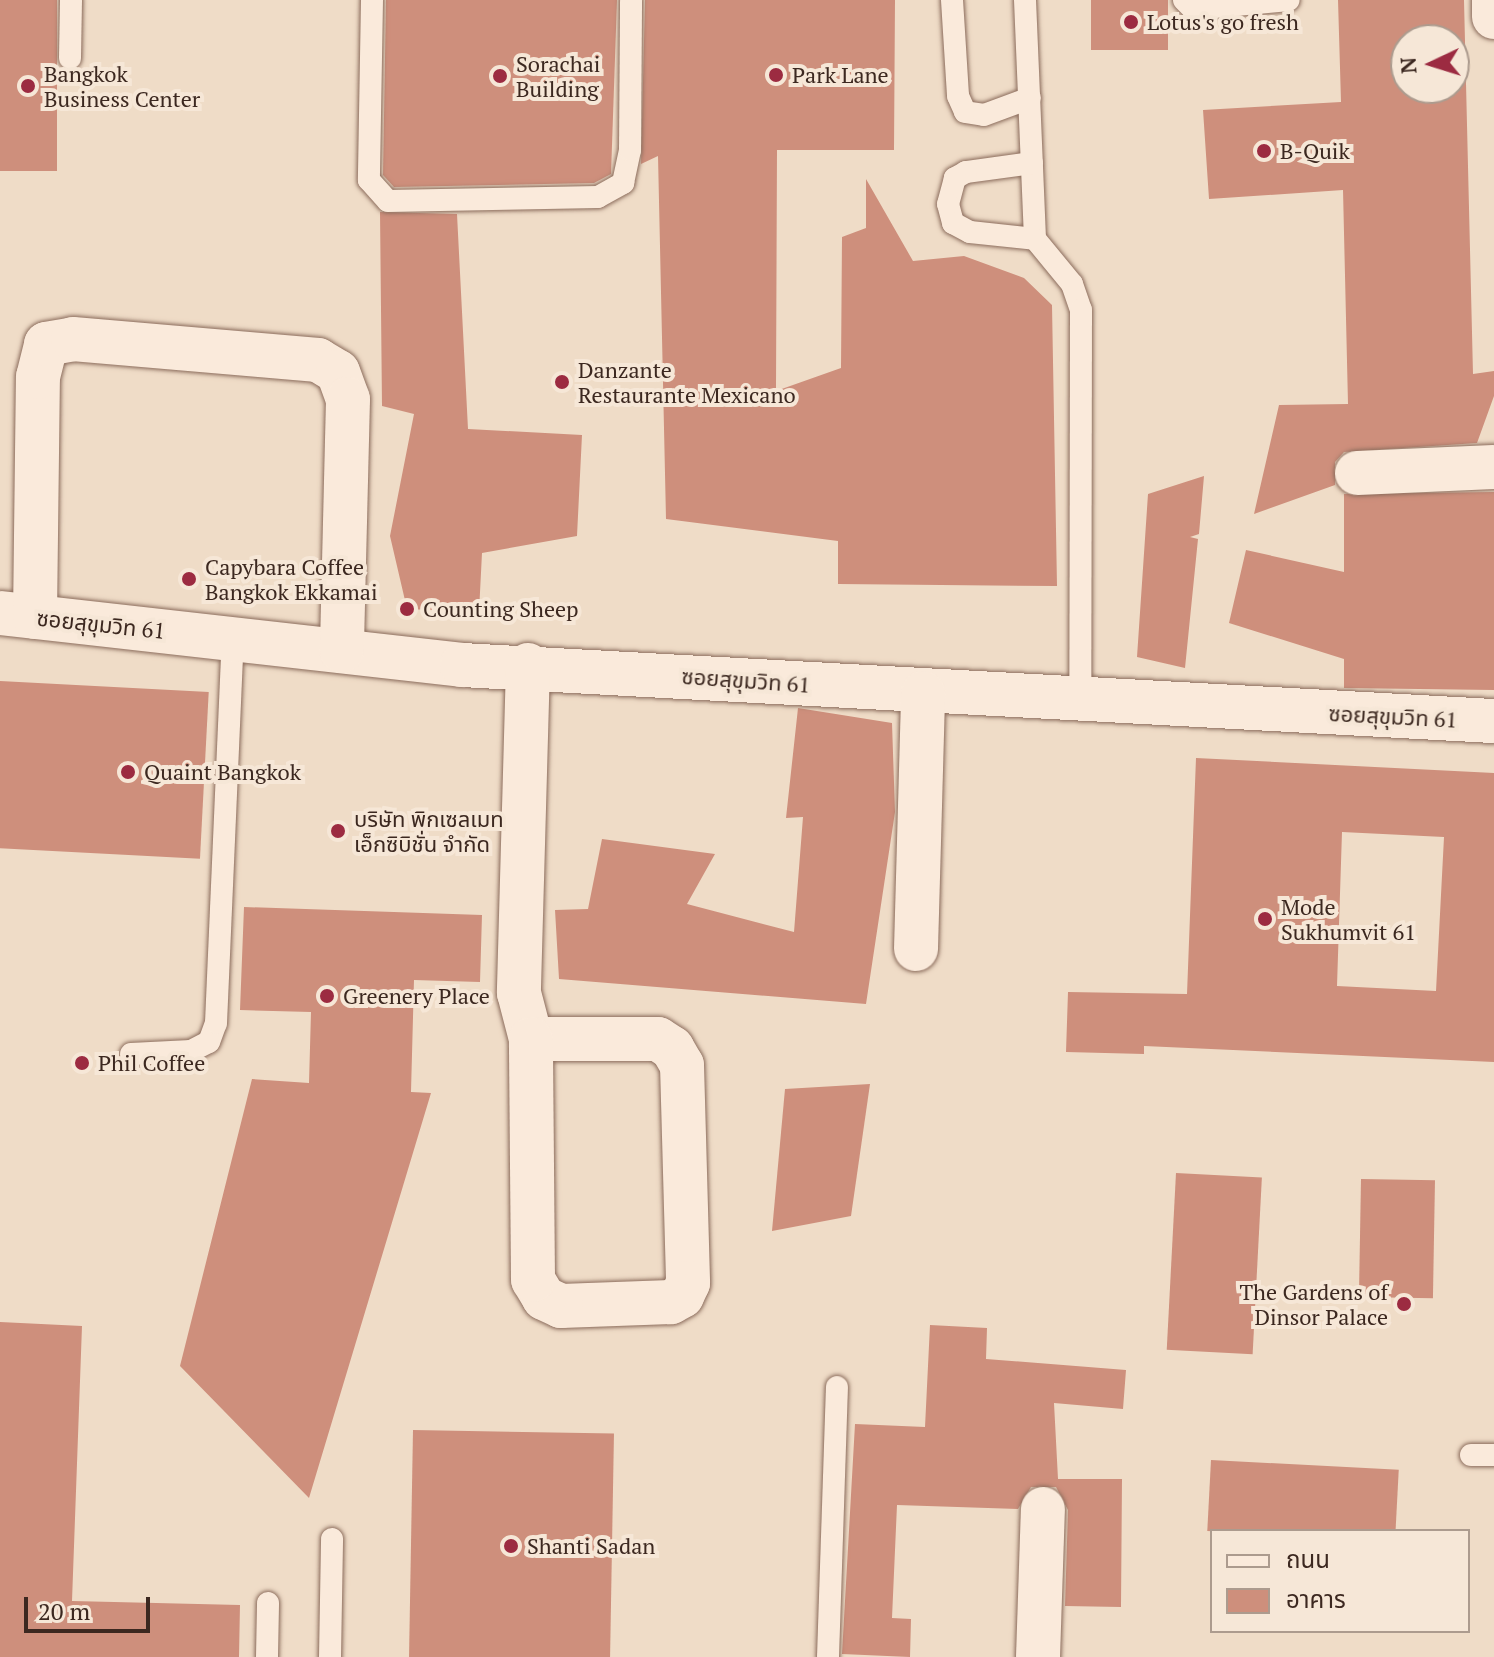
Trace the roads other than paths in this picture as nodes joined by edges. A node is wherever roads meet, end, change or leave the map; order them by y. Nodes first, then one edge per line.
1 (71, 0) edge
2 (372, 0) edge
3 (631, 0) edge
4 (952, 0) edge
5 (1025, 0) edge
6 (1184, 0) edge
7 (1289, 0) edge
8 (1494, 0) edge
9 (1494, 17) edge
10 (70, 58) dead end
11 (1030, 98) junction
12 (1032, 163) junction
13 (1035, 239) junction
14 (1494, 467) edge
15 (1357, 473) dead end
16 (18, 615) edge
17 (233, 639) junction
18 (342, 651) junction
19 (528, 665) junction
20 (923, 693) junction
21 (1080, 699) junction
22 (1494, 721) edge
23 (916, 949) dead end
24 (531, 1039) junction
25 (131, 1054) dead end
26 (837, 1387) dead end
27 (1043, 1509) dead end
28 (332, 1539) dead end
29 (268, 1603) dead end
30 (267, 1657) edge
31 (330, 1657) edge
32 (828, 1657) edge
33 (1038, 1657) edge

1 - 10 lane
2 - 3 lane
4 - 11 lane
5 - 11 lane
6 - 7 lane
8 - 9 street
11 - 12 lane
12 - 13 lane
12 - 13 lane
13 - 21 lane
14 - 15 street
16 - 17 street, ซอยสุขุมวิท 61
16 - 18 street
17 - 18 street, ซอยสุขุมวิท 61
17 - 25 lane
18 - 19 street, ซอยสุขุมวิท 61
19 - 20 street, ซอยสุขุมวิท 61
19 - 24 street
20 - 21 street, ซอยสุขุมวิท 61
20 - 23 street
21 - 22 street, ซอยสุขุมวิท 61
24 - 24 street
26 - 32 lane
27 - 33 street
28 - 31 lane
29 - 30 lane

